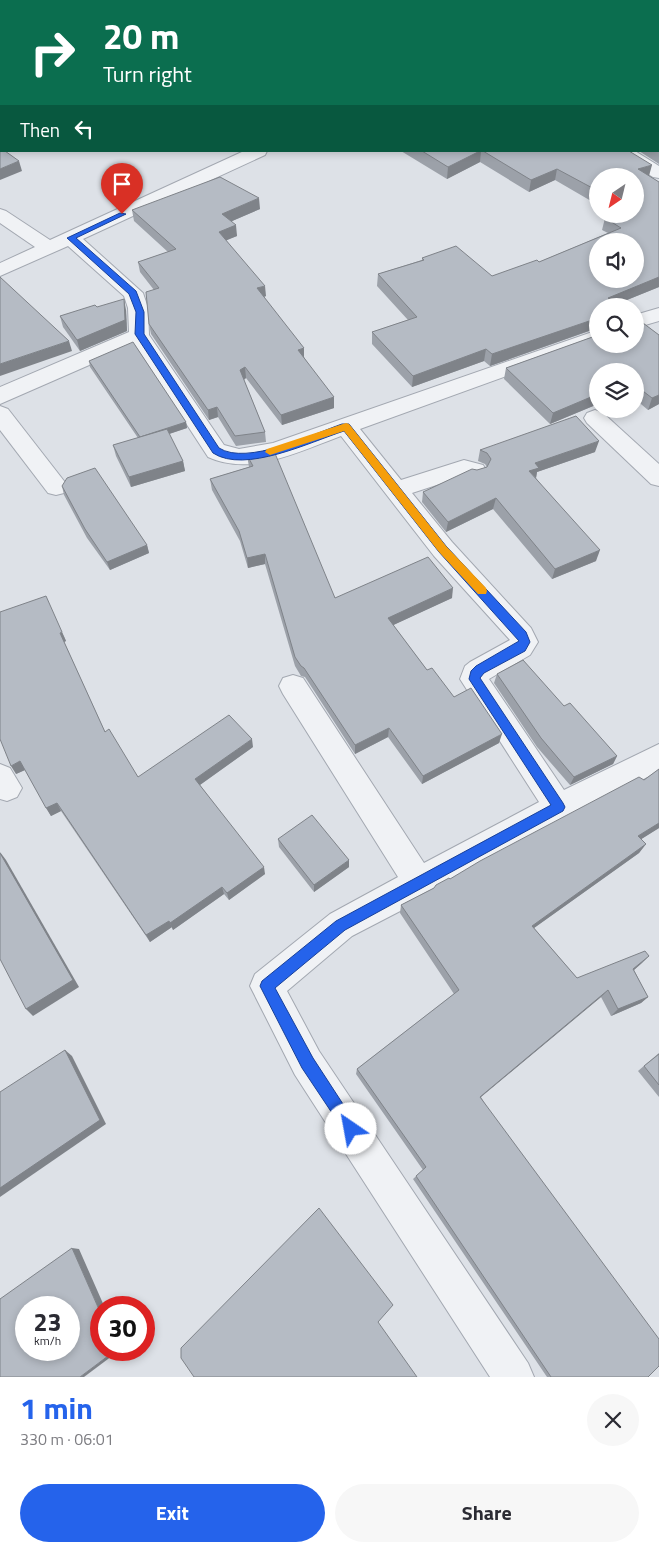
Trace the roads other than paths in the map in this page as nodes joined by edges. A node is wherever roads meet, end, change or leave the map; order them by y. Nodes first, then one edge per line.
1 (257, 152) edge
2 (625, 152) edge
3 (659, 173) edge
4 (0, 215) edge
5 (71, 238) junction
6 (49, 248) junction
7 (0, 270) edge
8 (645, 319) edge
9 (659, 333) edge
10 (139, 334) junction
11 (589, 339) edge
12 (0, 397) edge
13 (0, 414) edge
14 (595, 418) dead end
15 (346, 427) junction
16 (475, 471) edge
17 (659, 478) edge
18 (56, 487) dead end
19 (396, 490) junction
20 (293, 686) dead end
21 (659, 757) edge
22 (559, 807) junction
23 (420, 884) junction
24 (514, 1377) edge

1 - 5 street
2 - 3 street
4 - 6 street
5 - 6 street
5 - 10 street
6 - 7 street
8 - 9 street
10 - 12 street
10 - 15 street
11 - 15 street
13 - 18 street
14 - 17 street
15 - 19 street
16 - 19 street
19 - 22 street
20 - 23 street
21 - 22 street
22 - 23 street
23 - 24 street

